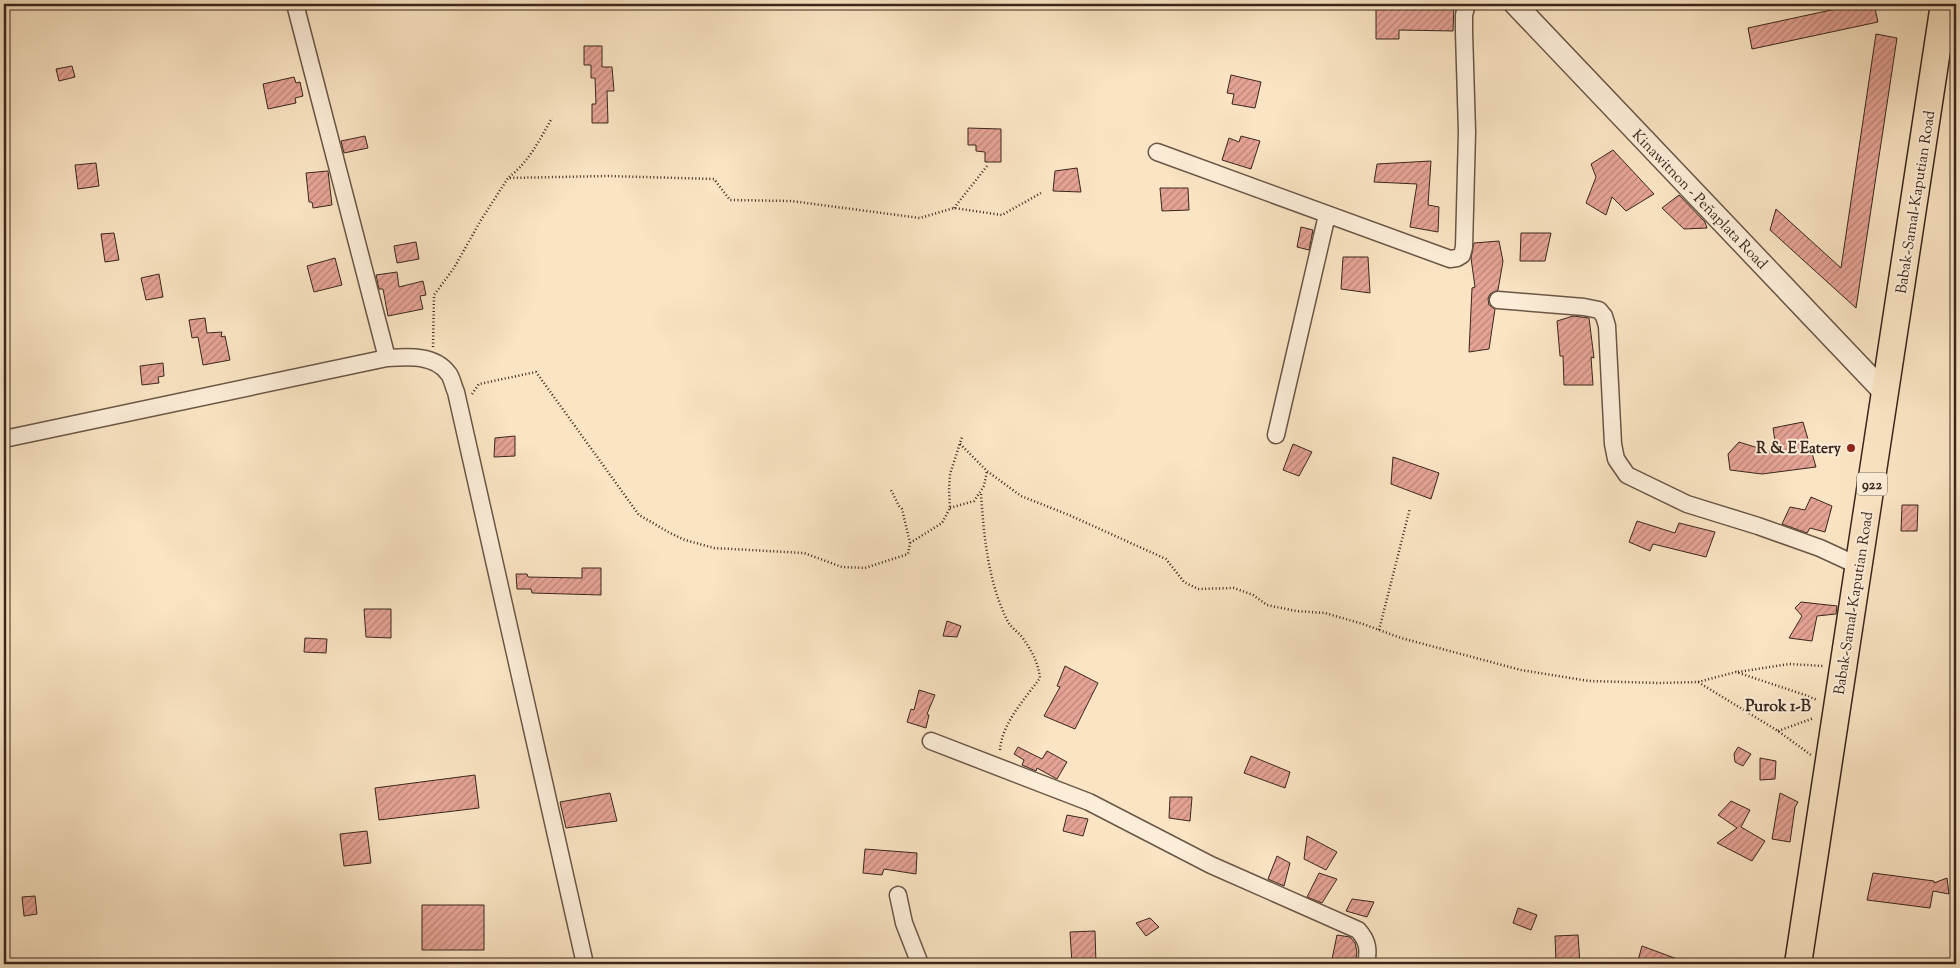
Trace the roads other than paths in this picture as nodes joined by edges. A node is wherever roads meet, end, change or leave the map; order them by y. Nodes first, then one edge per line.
1 (295, 4) edge
2 (1467, 4) edge
3 (1515, 4) edge
4 (1944, 4) edge
5 (1157, 152) dead end
6 (1327, 214) junction
7 (1498, 300) dead end
8 (387, 358) junction
9 (1886, 394) junction
10 (1276, 435) dead end
11 (4, 439) edge
12 (1859, 566) junction
13 (931, 742) dead end
14 (898, 895) dead end
15 (585, 964) edge
16 (920, 964) edge
17 (1366, 964) edge
18 (1798, 964) edge

1 - 8 street
2 - 6 street
3 - 9 street, Kinawitnon - Peñaplata Road
4 - 9 main road, Babak-Samal-Kaputian Road / 922
5 - 6 street
6 - 10 street
7 - 12 street
8 - 11 street
8 - 15 street
9 - 12 main road, Babak-Samal-Kaputian Road / 922
12 - 18 main road, Babak-Samal-Kaputian Road / 922
13 - 17 street
14 - 16 street

